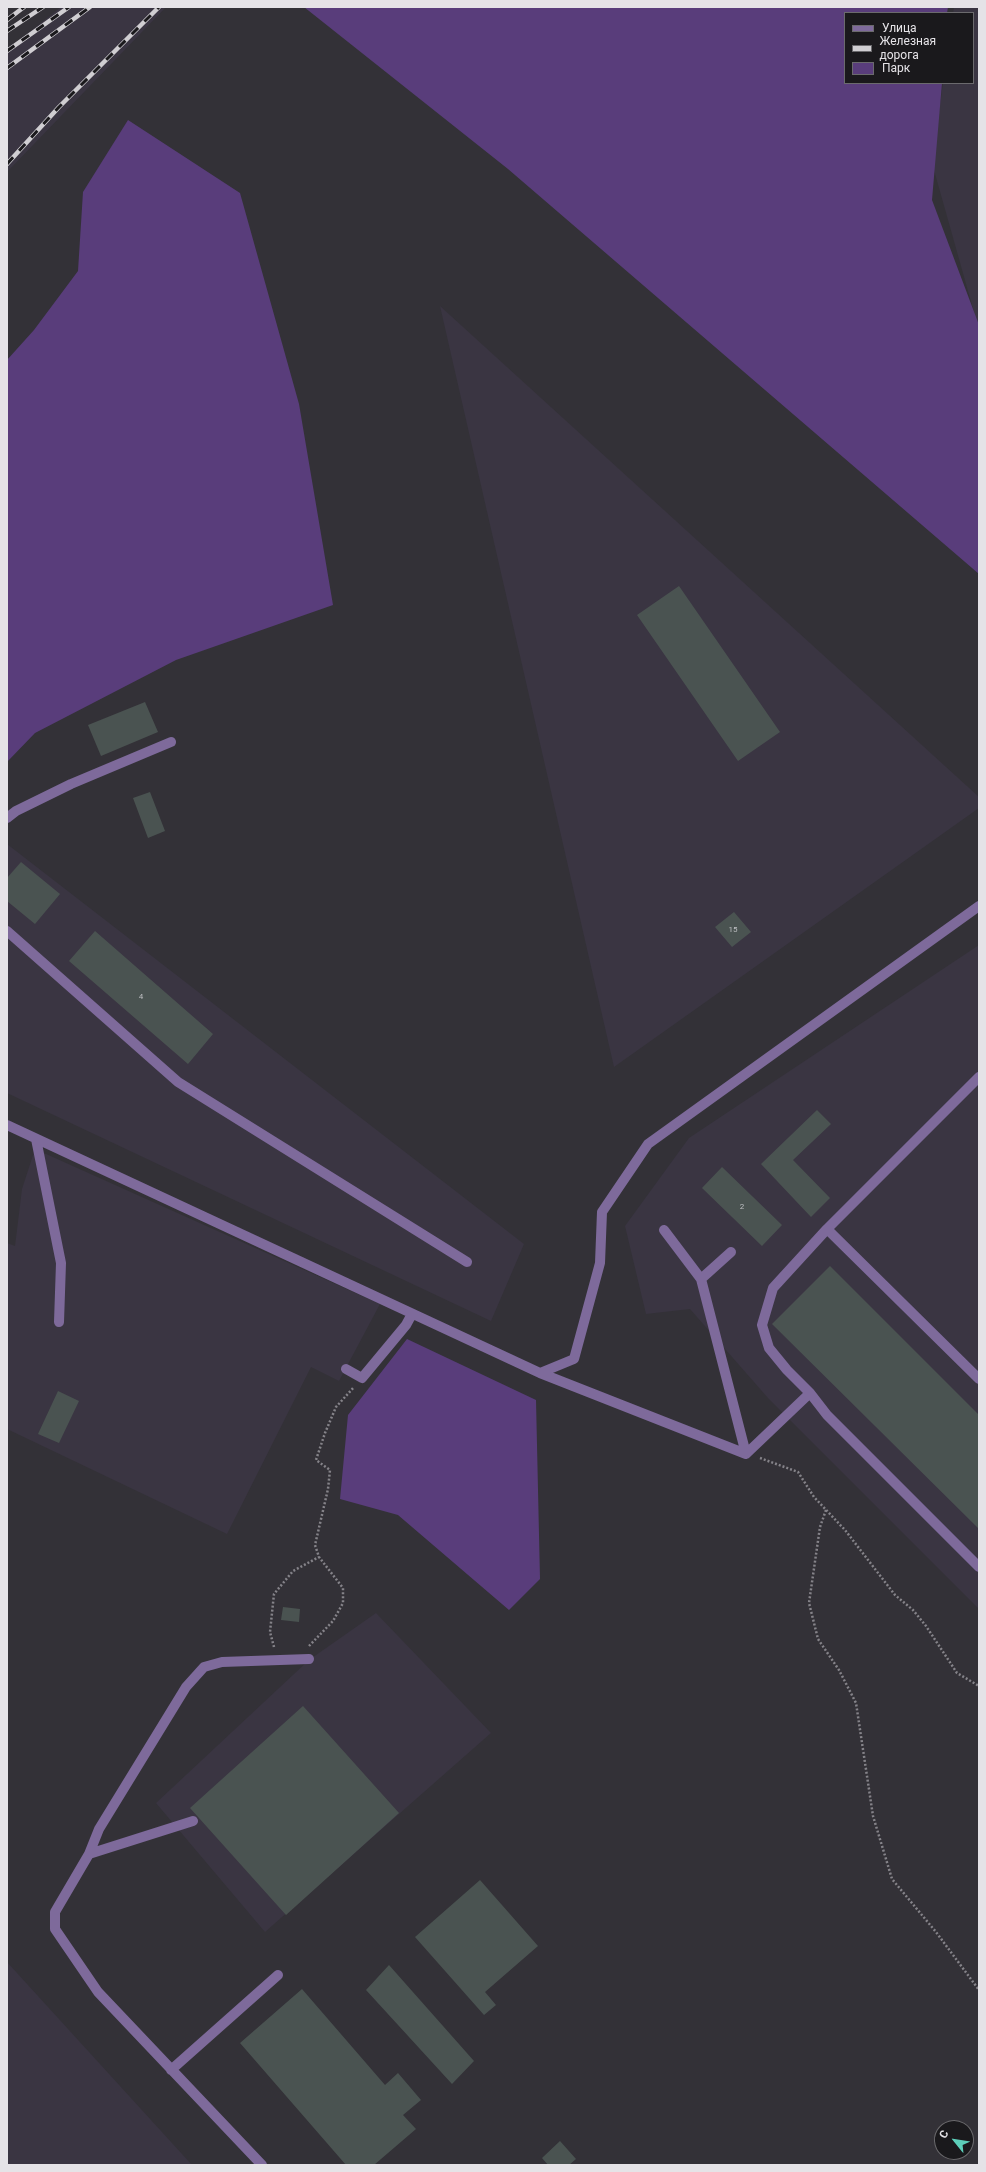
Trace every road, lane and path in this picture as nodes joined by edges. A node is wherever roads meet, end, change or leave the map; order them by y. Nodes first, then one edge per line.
1 (171, 742) dead end
2 (7, 818) edge
3 (979, 906) edge
4 (7, 931) edge
5 (979, 1077) edge
6 (7, 1125) edge
7 (36, 1139) junction
8 (827, 1229) junction
9 (664, 1230) dead end
10 (731, 1252) dead end
11 (467, 1262) dead end
12 (701, 1279) junction
13 (412, 1314) junction
14 (60, 1322) dead end
15 (346, 1369) dead end
16 (540, 1374) junction
17 (362, 1378) junction
18 (979, 1380) edge
19 (810, 1393) junction
20 (746, 1454) junction
21 (826, 1510) junction
22 (319, 1557) junction
23 (979, 1567) edge
24 (277, 1660) junction
25 (296, 1660) junction
26 (309, 1660) dead end
27 (979, 1686) edge
28 (193, 1821) dead end
29 (89, 1854) junction
30 (278, 1975) dead end
31 (979, 1990) edge
32 (171, 2070) junction
33 (262, 2165) edge

1 - 2 street
3 - 16 street
4 - 11 street
5 - 8 street
6 - 7 street
7 - 13 street
7 - 14 street
8 - 18 street
8 - 19 street
9 - 12 street
10 - 12 street
12 - 20 street
13 - 16 street
13 - 17 street
15 - 17 street
16 - 20 street
17 - 22 path
19 - 20 street
19 - 23 street
20 - 21 path
21 - 27 path
21 - 31 path
22 - 24 path
22 - 25 path
24 - 25 street
24 - 29 street
25 - 26 street
28 - 29 street
29 - 32 street
30 - 32 street
32 - 33 street

